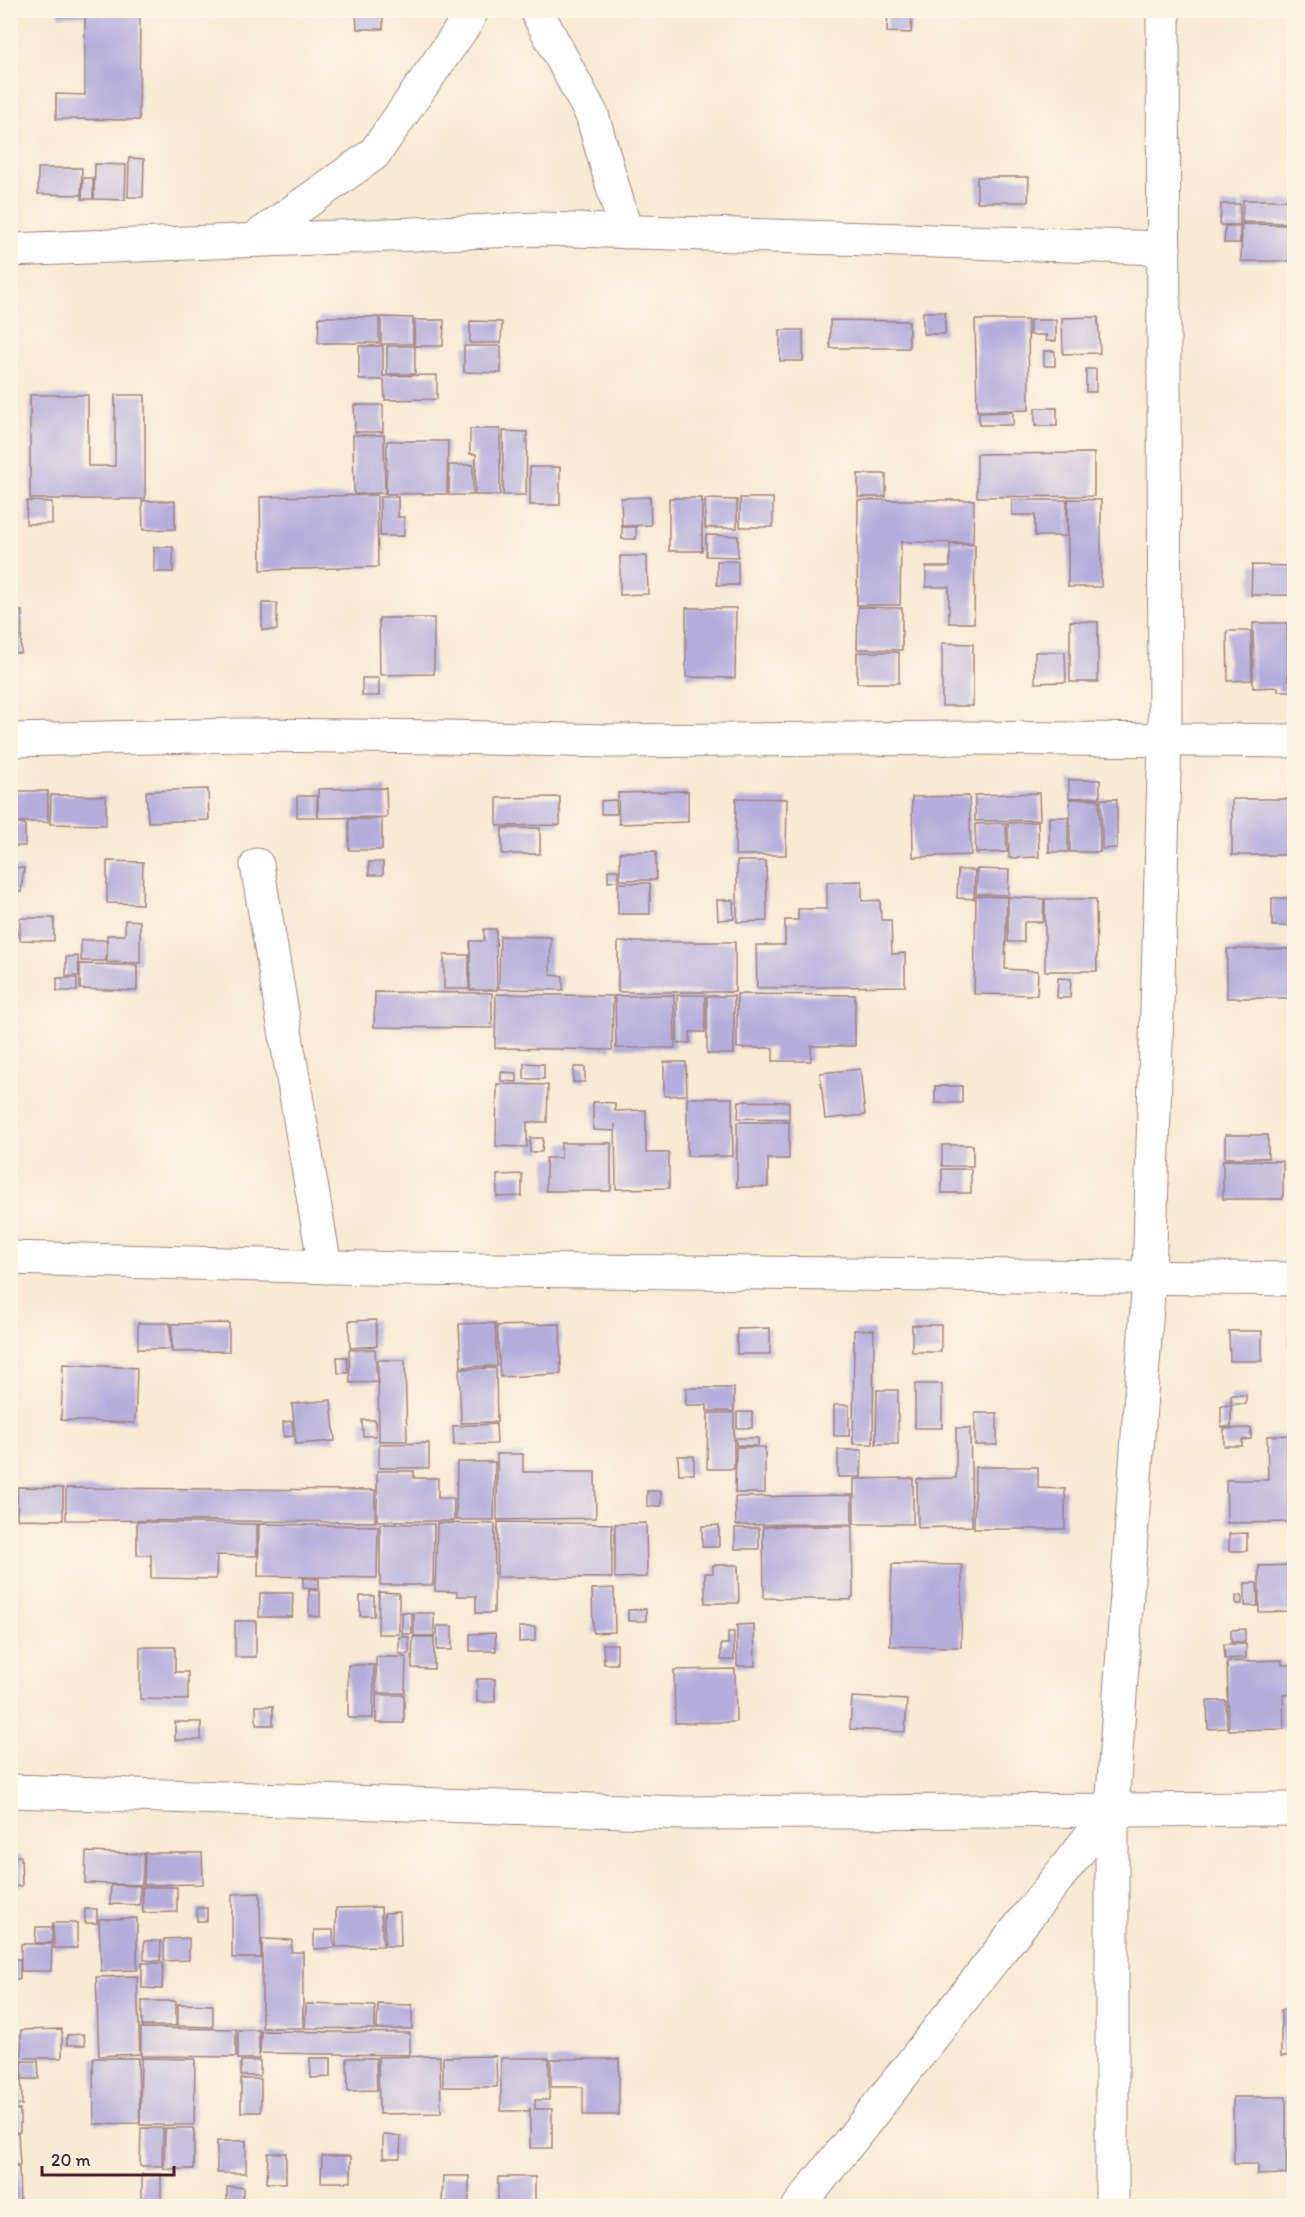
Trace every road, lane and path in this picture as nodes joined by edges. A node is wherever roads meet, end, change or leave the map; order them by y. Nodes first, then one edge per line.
1 (472, 10) edge
2 (536, 10) edge
3 (1163, 10) edge
4 (626, 232) junction
5 (253, 240) junction
6 (1164, 248) junction
7 (10, 250) edge
8 (10, 740) edge
9 (1165, 741) junction
10 (1294, 741) edge
11 (257, 865) dead end
12 (10, 1258) edge
13 (326, 1267) junction
14 (1149, 1278) junction
15 (1294, 1280) edge
16 (10, 1791) edge
17 (1112, 1809) junction
18 (1294, 1809) edge
19 (799, 2206) edge
20 (1112, 2206) edge

1 - 5 street
2 - 4 street
3 - 6 street
4 - 5 street
4 - 6 street
5 - 7 street
6 - 9 street
8 - 9 street
9 - 10 street
9 - 14 street
11 - 13 street
12 - 13 street
13 - 14 street
14 - 15 street
14 - 17 street
16 - 17 street
17 - 18 street
17 - 19 street
17 - 20 street

